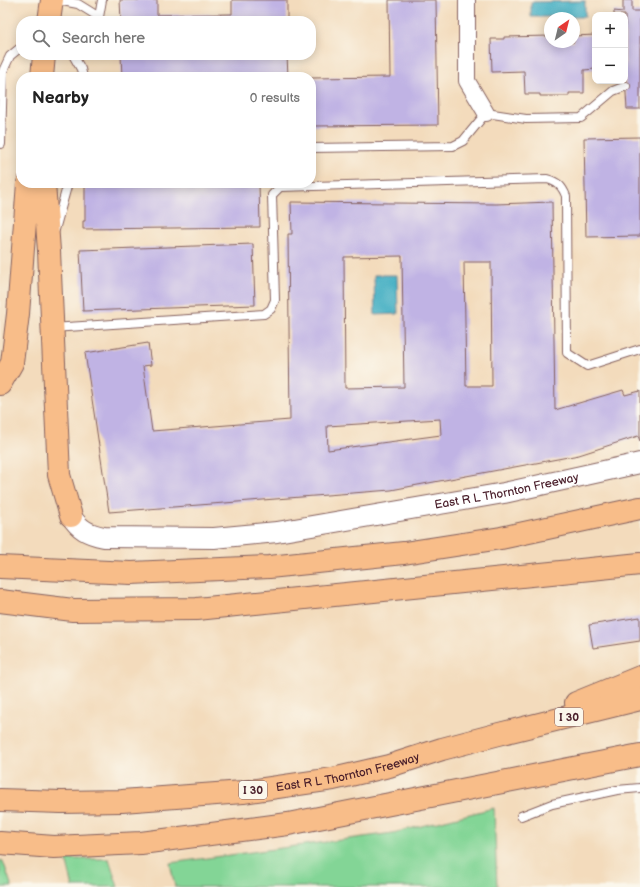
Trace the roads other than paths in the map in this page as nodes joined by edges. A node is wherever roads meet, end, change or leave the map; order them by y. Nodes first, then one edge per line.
1 (102, 0) edge
2 (467, 0) edge
3 (52, 8) edge
4 (97, 16) edge
5 (102, 16) edge
6 (16, 51) edge
7 (76, 60) edge
8 (82, 72) edge
9 (626, 86) dead end
10 (486, 113) junction
11 (1, 144) dead end
12 (316, 148) edge
13 (316, 186) edge
14 (27, 188) edge
15 (44, 188) edge
16 (67, 188) edge
17 (279, 188) edge
18 (49, 251) junction
19 (52, 328) junction
20 (640, 349) edge
21 (0, 384) edge
22 (640, 463) edge
23 (640, 508) edge
24 (71, 516) joint
25 (0, 567) edge
26 (635, 567) edge
27 (0, 601) edge
28 (637, 686) edge
29 (640, 755) edge
30 (640, 788) edge
31 (0, 800) edge
32 (521, 816) dead end
33 (0, 843) edge

1 - 5 lane
2 - 10 street
3 - 4 lane
6 - 11 lane
7 - 8 lane
9 - 10 lane
10 - 12 lane
13 - 20 lane
14 - 21 main road
15 - 18 main road
16 - 18 lane
17 - 19 lane
18 - 19 main road
19 - 24 main road
22 - 24 street, East R L Thornton Freeway
23 - 25 main road
26 - 27 main road
28 - 31 main road, East R L Thornton Freeway / I 30
29 - 33 main road
30 - 32 lane

